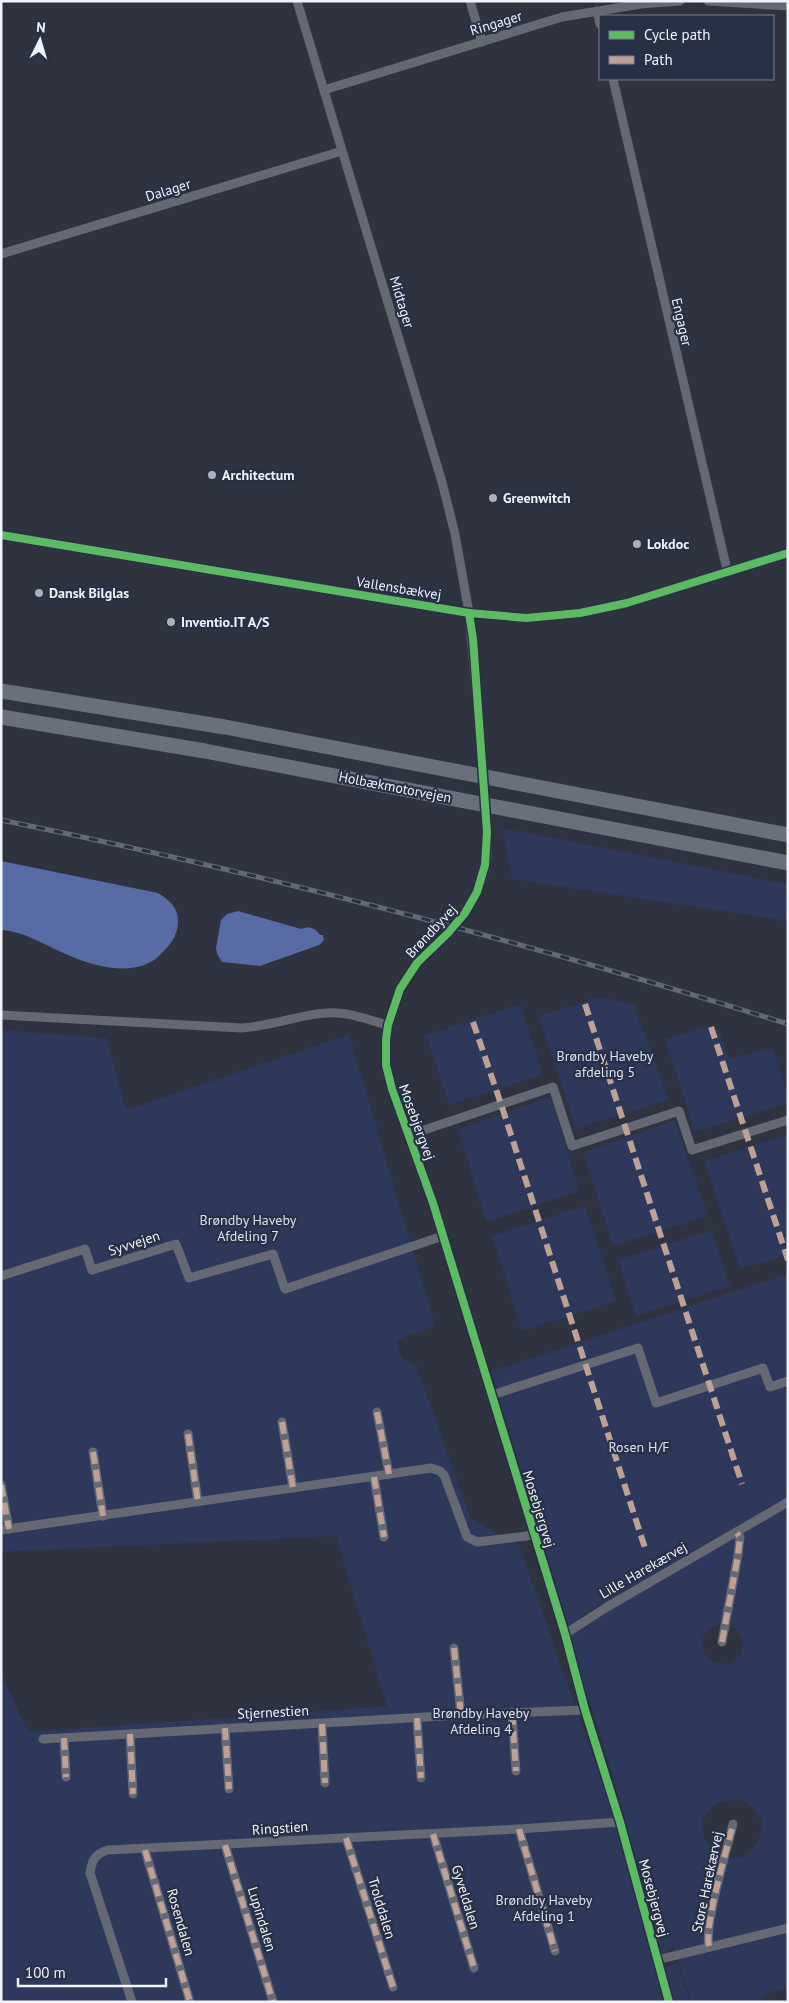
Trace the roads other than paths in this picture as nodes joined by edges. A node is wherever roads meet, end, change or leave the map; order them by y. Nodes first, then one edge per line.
1 (297, 1) edge
2 (470, 1) edge
3 (680, 1) edge
4 (708, 1) edge
5 (641, 2) edge
6 (735, 2) edge
7 (788, 6) edge
8 (597, 11) junction
9 (599, 20) edge
10 (482, 42) junction
11 (613, 80) edge
12 (324, 90) junction
13 (342, 152) junction
14 (1, 254) edge
15 (1, 535) edge
16 (788, 553) edge
17 (727, 570) junction
18 (469, 613) junction
19 (1, 691) edge
20 (1, 717) edge
21 (482, 759) tunnel mouth
22 (487, 822) tunnel mouth
23 (788, 835) edge
24 (788, 863) edge
25 (1, 1015) edge
26 (388, 1025) junction
27 (788, 1120) edge
28 (409, 1135) junction
29 (443, 1236) junction
30 (1, 1276) edge
31 (788, 1381) edge
32 (492, 1395) junction
33 (377, 1412) dead end
34 (282, 1422) dead end
35 (188, 1434) dead end
36 (93, 1452) dead end
37 (389, 1474) junction
38 (374, 1477) junction
39 (1, 1485) edge
40 (293, 1488) junction
41 (198, 1502) junction
42 (788, 1502) edge
43 (103, 1516) junction
44 (5, 1529) edge
45 (737, 1533) junction
46 (534, 1535) junction
47 (384, 1537) dead end
48 (566, 1634) junction
49 (722, 1642) dead end
50 (454, 1648) dead end
51 (585, 1710) junction
52 (512, 1713) junction
53 (461, 1715) junction
54 (417, 1718) junction
55 (322, 1724) junction
56 (225, 1728) junction
57 (130, 1734) junction
58 (64, 1738) junction
59 (43, 1739) dead end
60 (516, 1771) dead end
61 (66, 1777) dead end
62 (421, 1778) dead end
63 (325, 1783) dead end
64 (229, 1789) dead end
65 (133, 1794) dead end
66 (620, 1822) junction
67 (733, 1824) dead end
68 (519, 1829) junction
69 (433, 1834) junction
70 (346, 1838) junction
71 (225, 1845) junction
72 (145, 1850) junction
73 (788, 1928) edge
74 (709, 1946) junction
75 (555, 1951) dead end
76 (657, 1960) junction
77 (474, 1968) dead end
78 (393, 1987) dead end
79 (132, 2002) edge
80 (190, 2002) edge
81 (273, 2002) edge
82 (669, 2002) edge

1 - 12 street, Midtager
2 - 10 street
3 - 5 street, Ringager
4 - 6 street
5 - 8 street, Ringager
6 - 7 street
8 - 9 street
8 - 10 street, Ringager
10 - 12 street, Ringager
11 - 17 street, Engager
12 - 13 street, Midtager
13 - 14 street, Dalager
13 - 18 street, Midtager
15 - 18 street, Vallensbækvej
16 - 17 street, Vallensbækvej
17 - 18 street, Vallensbækvej
18 - 21 street
19 - 23 highway, Holbækmotorvejen
20 - 24 highway, Holbækmotorvejen
22 - 26 street, Brøndbyvej
25 - 26 street
26 - 28 street, Mosebjergvej
27 - 28 street
28 - 29 street, Mosebjergvej
29 - 30 street, Syvvejen
29 - 32 street, Mosebjergvej
31 - 32 street
32 - 46 street, Mosebjergvej
33 - 37 street
34 - 40 street
35 - 41 street
36 - 43 street
37 - 38 street
37 - 46 street
38 - 40 street
38 - 47 street
39 - 44 street
40 - 41 street
41 - 43 street
42 - 45 street, Lille Harekærvej
43 - 44 street
45 - 48 street, Lille Harekærvej
45 - 49 street
46 - 48 street, Mosebjergvej
48 - 51 street, Mosebjergvej
50 - 53 street
51 - 52 street, Stjernestien
51 - 66 street, Mosebjergvej
52 - 53 street, Stjernestien
52 - 60 street
53 - 54 street, Stjernestien
54 - 55 street, Stjernestien
54 - 62 street
55 - 56 street, Stjernestien
55 - 63 street, Stjernestien
56 - 57 street, Stjernestien
56 - 64 street, Stjernestien
57 - 58 street, Stjernestien
57 - 65 street
58 - 59 street, Stjernestien
58 - 61 street
66 - 68 street, Ringstien
66 - 76 street, Mosebjergvej
67 - 74 street, Store Harekærvej
68 - 69 street, Ringstien
68 - 75 street
69 - 70 street, Ringstien
69 - 77 street, Gyveldalen
70 - 71 street, Ringstien
70 - 78 street, Trolddalen
71 - 72 street, Ringstien
71 - 81 street, Lupindalen
72 - 79 street, Ringstien
72 - 80 street, Rosendalen
73 - 74 street, Store Harekærvej
74 - 76 street, Store Harekærvej
76 - 82 street, Mosebjergvej

